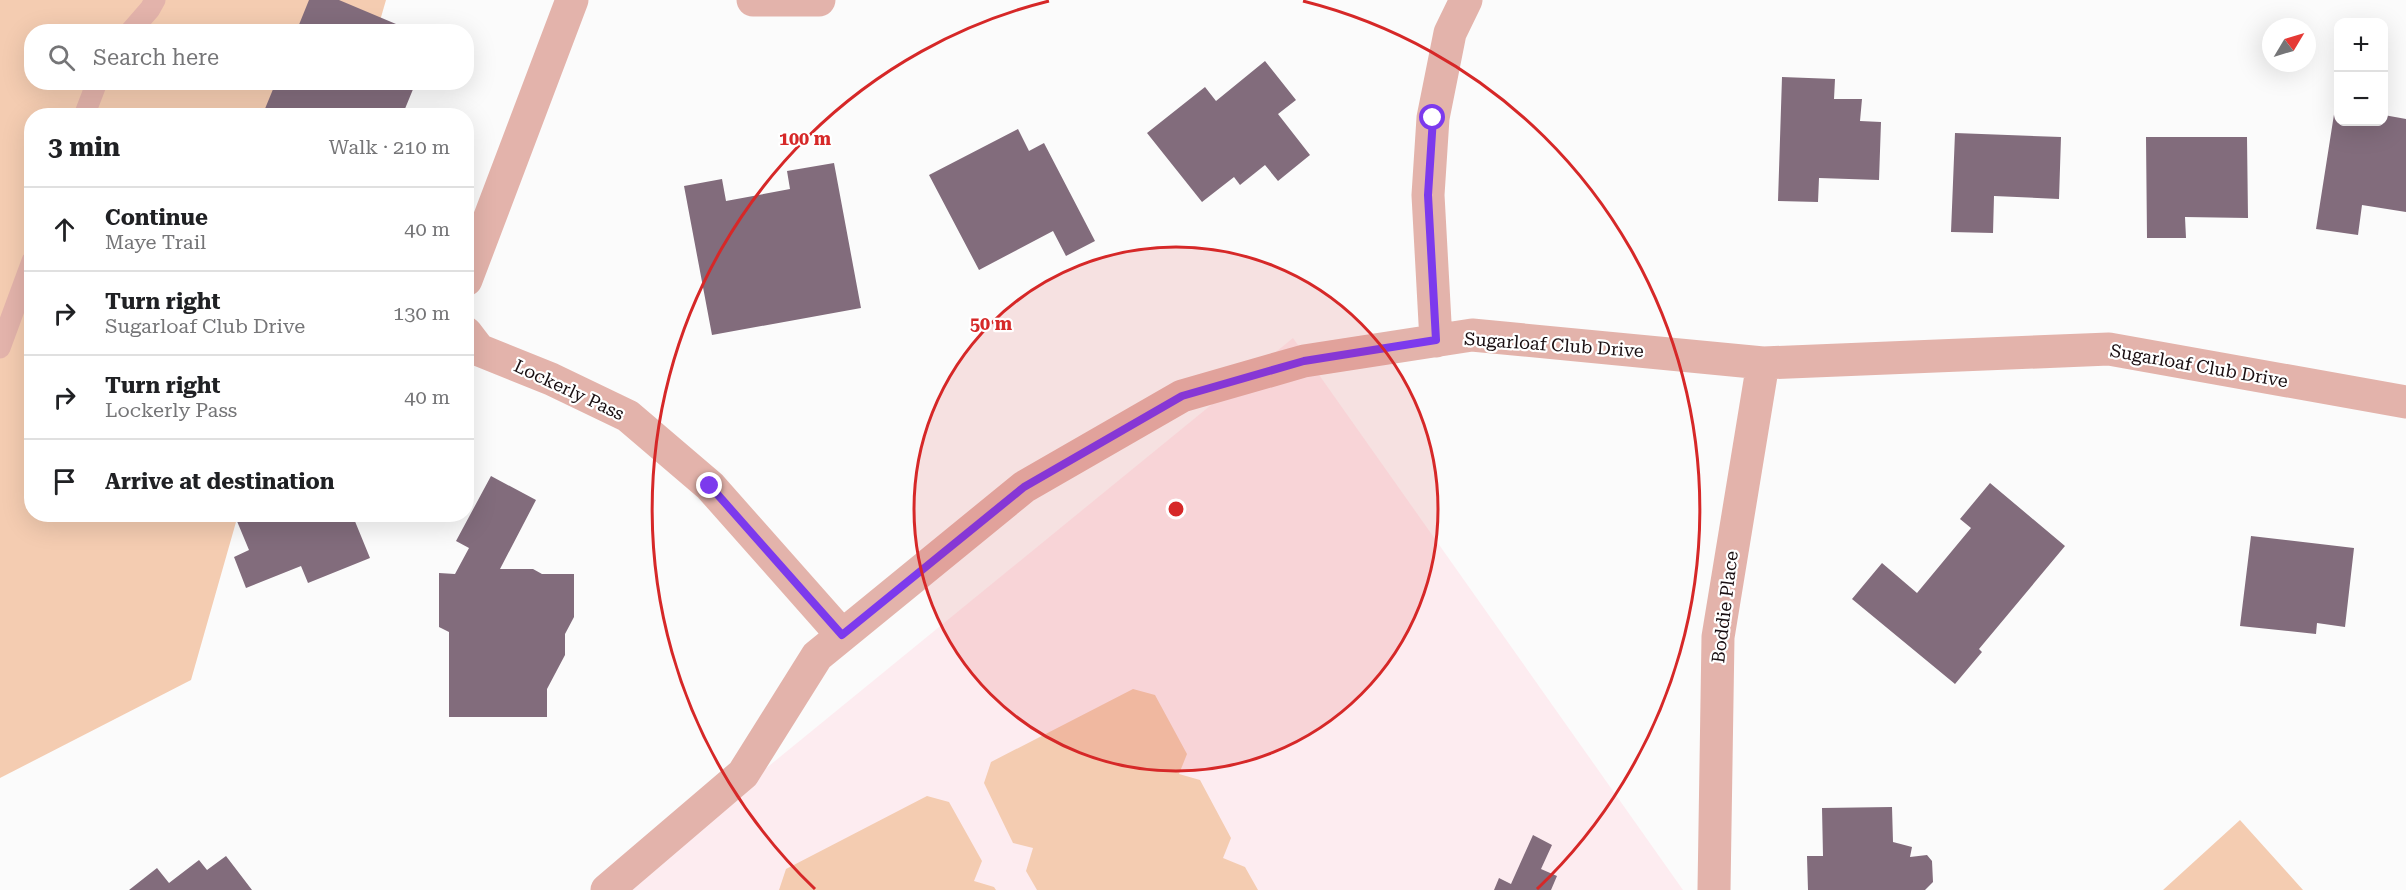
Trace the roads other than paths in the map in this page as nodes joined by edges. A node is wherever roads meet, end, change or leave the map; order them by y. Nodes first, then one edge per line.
1 (155, 0) edge
2 (572, 0) edge
3 (753, 0) edge
4 (819, 0) edge
5 (1467, 0) edge
6 (137, 24) edge
7 (94, 90) edge
8 (87, 108) edge
9 (474, 258) edge
10 (24, 283) edge
11 (1436, 340) junction
12 (474, 343) edge
13 (0, 348) edge
14 (1763, 363) junction
15 (2406, 402) edge
16 (842, 635) junction
17 (607, 890) edge
18 (1714, 890) edge

1 - 6 lane
2 - 9 street
3 - 4 street
5 - 11 street
7 - 8 lane
10 - 13 lane
11 - 14 street, Sugarloaf Club Drive
11 - 16 street, Sugarloaf Club Drive
12 - 16 street, Lockerly Pass
14 - 15 street, Sugarloaf Club Drive
14 - 18 street, Boddie Place
16 - 17 street, Sugarloaf Club Drive

